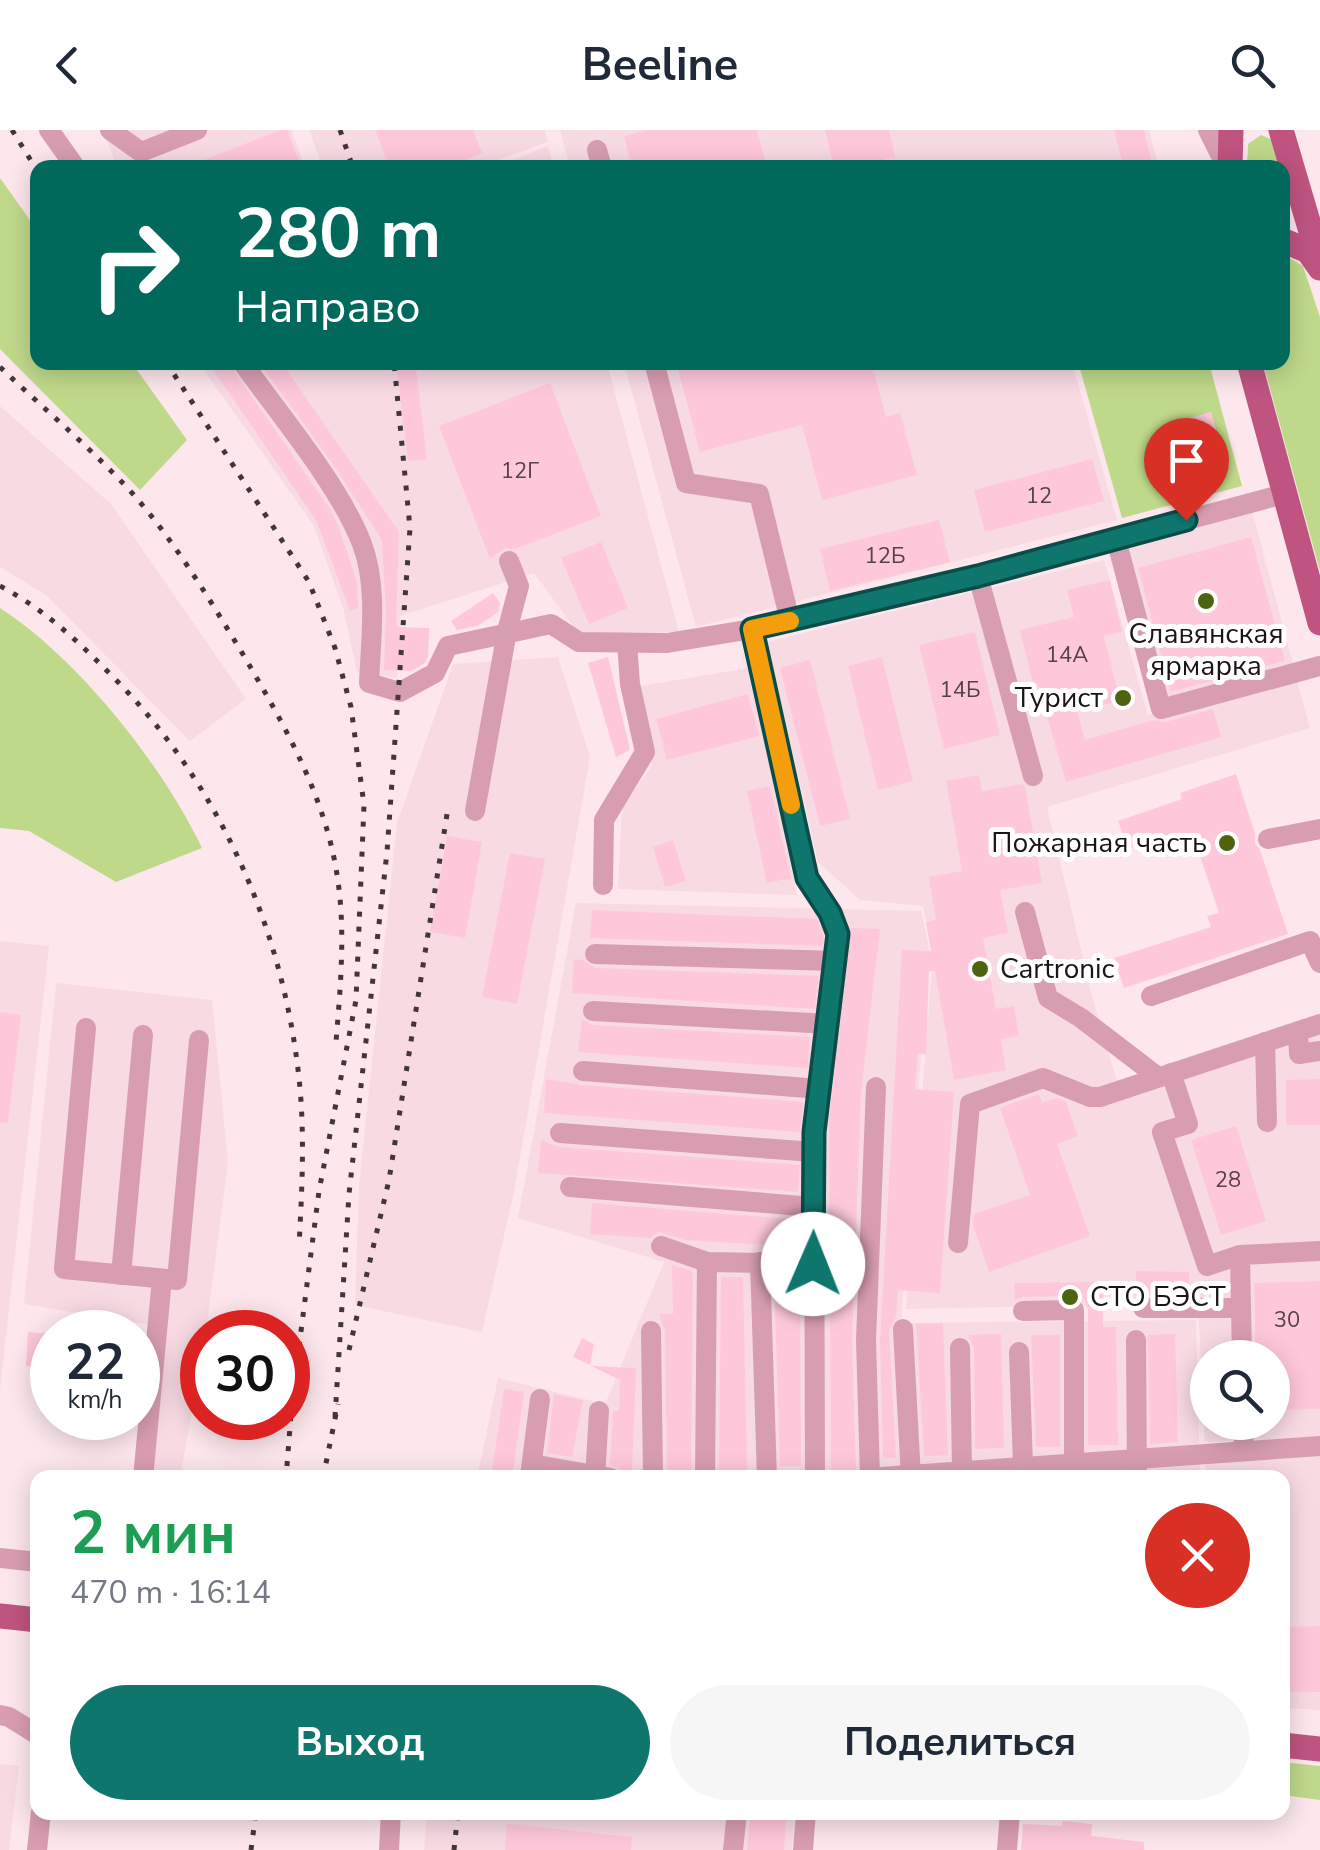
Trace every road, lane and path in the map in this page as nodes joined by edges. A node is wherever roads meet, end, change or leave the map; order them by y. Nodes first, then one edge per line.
1 (48, 130) edge
2 (110, 130) edge
3 (197, 130) edge
4 (1208, 130) edge
5 (1232, 130) edge
6 (1281, 130) edge
7 (70, 160) edge
8 (1224, 160) edge
9 (1229, 160) edge
10 (1300, 193) junction
11 (1290, 217) edge
12 (1290, 243) edge
13 (1320, 265) edge
14 (248, 370) edge
15 (656, 370) edge
16 (1250, 370) edge
17 (1284, 494) junction
18 (1116, 539) junction
19 (509, 560) dead end
20 (978, 576) junction
21 (790, 621) junction
22 (1320, 623) edge
23 (752, 629) junction
24 (508, 632) junction
25 (627, 642) junction
26 (1320, 666) edge
27 (1034, 776) dead end
28 (476, 810) dead end
29 (1320, 828) edge
30 (1268, 839) dead end
31 (603, 885) dead end
32 (1025, 912) dead end
33 (595, 954) dead end
34 (835, 961) junction
35 (1320, 962) edge
36 (1151, 996) dead end
37 (593, 1011) dead end
38 (828, 1024) junction
39 (1320, 1024) edge
40 (86, 1028) dead end
41 (1298, 1032) junction
42 (144, 1035) dead end
43 (200, 1040) dead end
44 (1265, 1042) junction
45 (1320, 1051) edge
46 (583, 1071) dead end
47 (1165, 1075) junction
48 (876, 1086) dead end
49 (820, 1089) junction
50 (1267, 1122) dead end
51 (560, 1132) dead end
52 (814, 1152) junction
53 (570, 1187) dead end
54 (814, 1207) junction
55 (958, 1243) dead end
56 (661, 1246) dead end
57 (1320, 1251) edge
58 (1240, 1255) junction
59 (708, 1262) junction
60 (760, 1262) junction
61 (813, 1264) junction
62 (121, 1275) junction
63 (162, 1279) junction
64 (1142, 1308) dead end
65 (1240, 1308) junction
66 (1022, 1311) dead end
67 (904, 1329) dead end
68 (651, 1331) dead end
69 (1136, 1340) dead end
70 (1241, 1340) edge
71 (960, 1348) dead end
72 (1019, 1352) dead end
73 (540, 1399) dead end
74 (599, 1411) dead end
75 (1244, 1440) edge
76 (1320, 1446) edge
77 (1244, 1451) junction
78 (1023, 1465) junction
79 (1060, 1467) edge
80 (1137, 1468) edge
81 (144, 1470) edge
82 (531, 1470) edge
83 (601, 1470) edge
84 (652, 1470) edge
85 (705, 1470) edge
86 (767, 1470) edge
87 (815, 1470) edge
88 (869, 1470) edge
89 (911, 1470) edge
90 (962, 1470) edge
91 (1003, 1470) edge
92 (0, 1558) edge
93 (30, 1561) edge
94 (0, 1616) edge
95 (30, 1619) edge
96 (0, 1715) edge
97 (30, 1730) edge
98 (1290, 1746) edge
99 (1320, 1749) edge
100 (41, 1820) edge
101 (391, 1820) edge
102 (736, 1820) edge
103 (805, 1820) edge
104 (1009, 1820) edge
105 (37, 1850) edge
106 (390, 1850) edge
107 (733, 1850) edge
108 (803, 1850) edge
109 (1007, 1850) edge

1 - 7 street
2 - 3 street
4 - 8 street
5 - 9 main road
6 - 10 main road
10 - 11 main road
10 - 13 main road
12 - 13 main road
14 - 24 street
15 - 21 street
16 - 17 main road
17 - 18 street
17 - 22 main road
18 - 20 street
18 - 26 street
19 - 24 street
20 - 21 street
20 - 27 street
21 - 23 street
23 - 25 street
23 - 34 street
24 - 25 street
24 - 28 street
25 - 31 street
29 - 30 street
32 - 47 street
33 - 34 street
34 - 38 street
35 - 36 street
37 - 38 street
38 - 49 street
39 - 41 street
40 - 62 street
41 - 44 street
41 - 45 street
42 - 62 street
43 - 63 street
44 - 47 street
44 - 50 street
46 - 49 street
47 - 55 street
47 - 58 street
48 - 88 street
49 - 52 street
51 - 52 street
52 - 54 street
53 - 54 street
54 - 61 street
56 - 59 street
57 - 58 street
58 - 65 street
59 - 60 street
59 - 85 street
60 - 61 street
60 - 86 street
61 - 87 street
62 - 63 street
63 - 81 street
64 - 65 street
65 - 70 street
66 - 79 street
67 - 89 street
68 - 84 street
69 - 80 street
71 - 90 street
72 - 78 street
73 - 82 street
74 - 83 street
75 - 77 street
76 - 77 street
77 - 80 street
78 - 79 street
78 - 91 street
79 - 80 street
92 - 93 street
94 - 95 main road
96 - 97 street
98 - 99 main road
100 - 105 street
101 - 106 street
102 - 107 street
103 - 108 street
104 - 109 street

